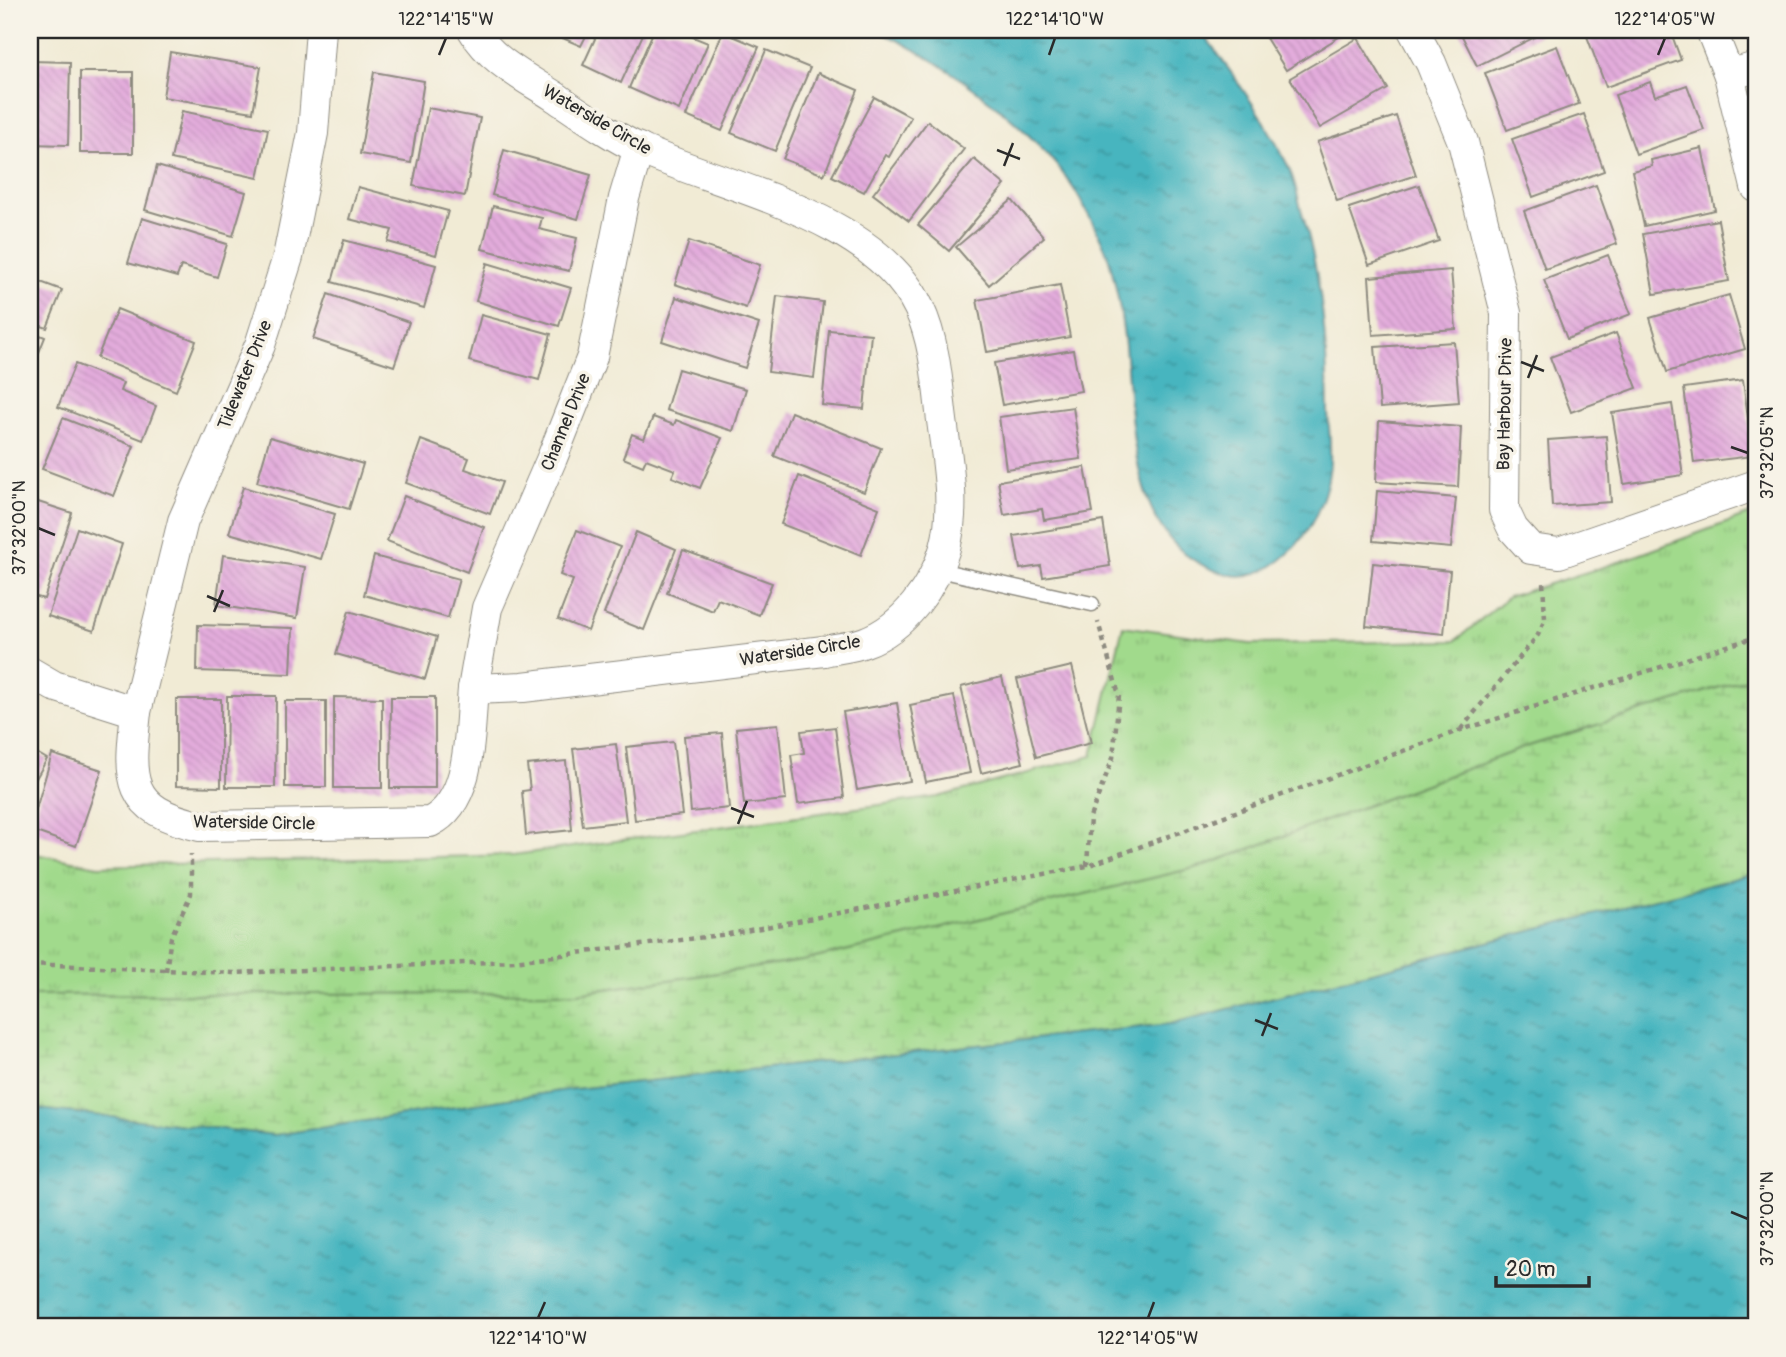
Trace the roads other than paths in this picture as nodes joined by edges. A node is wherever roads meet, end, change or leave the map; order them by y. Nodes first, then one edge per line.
1 (321, 30) edge
2 (474, 30) edge
3 (1413, 30) edge
4 (1711, 30) edge
5 (1743, 71) edge
6 (639, 148) junction
7 (1756, 187) edge
8 (1755, 486) edge
9 (939, 570) junction
10 (1092, 604) road end
11 (30, 672) edge
12 (473, 689) junction
13 (136, 712) junction

1 - 13 street, Tidewater Drive
2 - 6 street, Waterside Circle
3 - 8 street, Bay Harbour Drive
4 - 5 street
5 - 7 street
6 - 9 street, Waterside Circle
6 - 12 street, Channel Drive
9 - 10 lane
9 - 12 street, Waterside Circle
11 - 13 street
12 - 13 street, Waterside Circle

